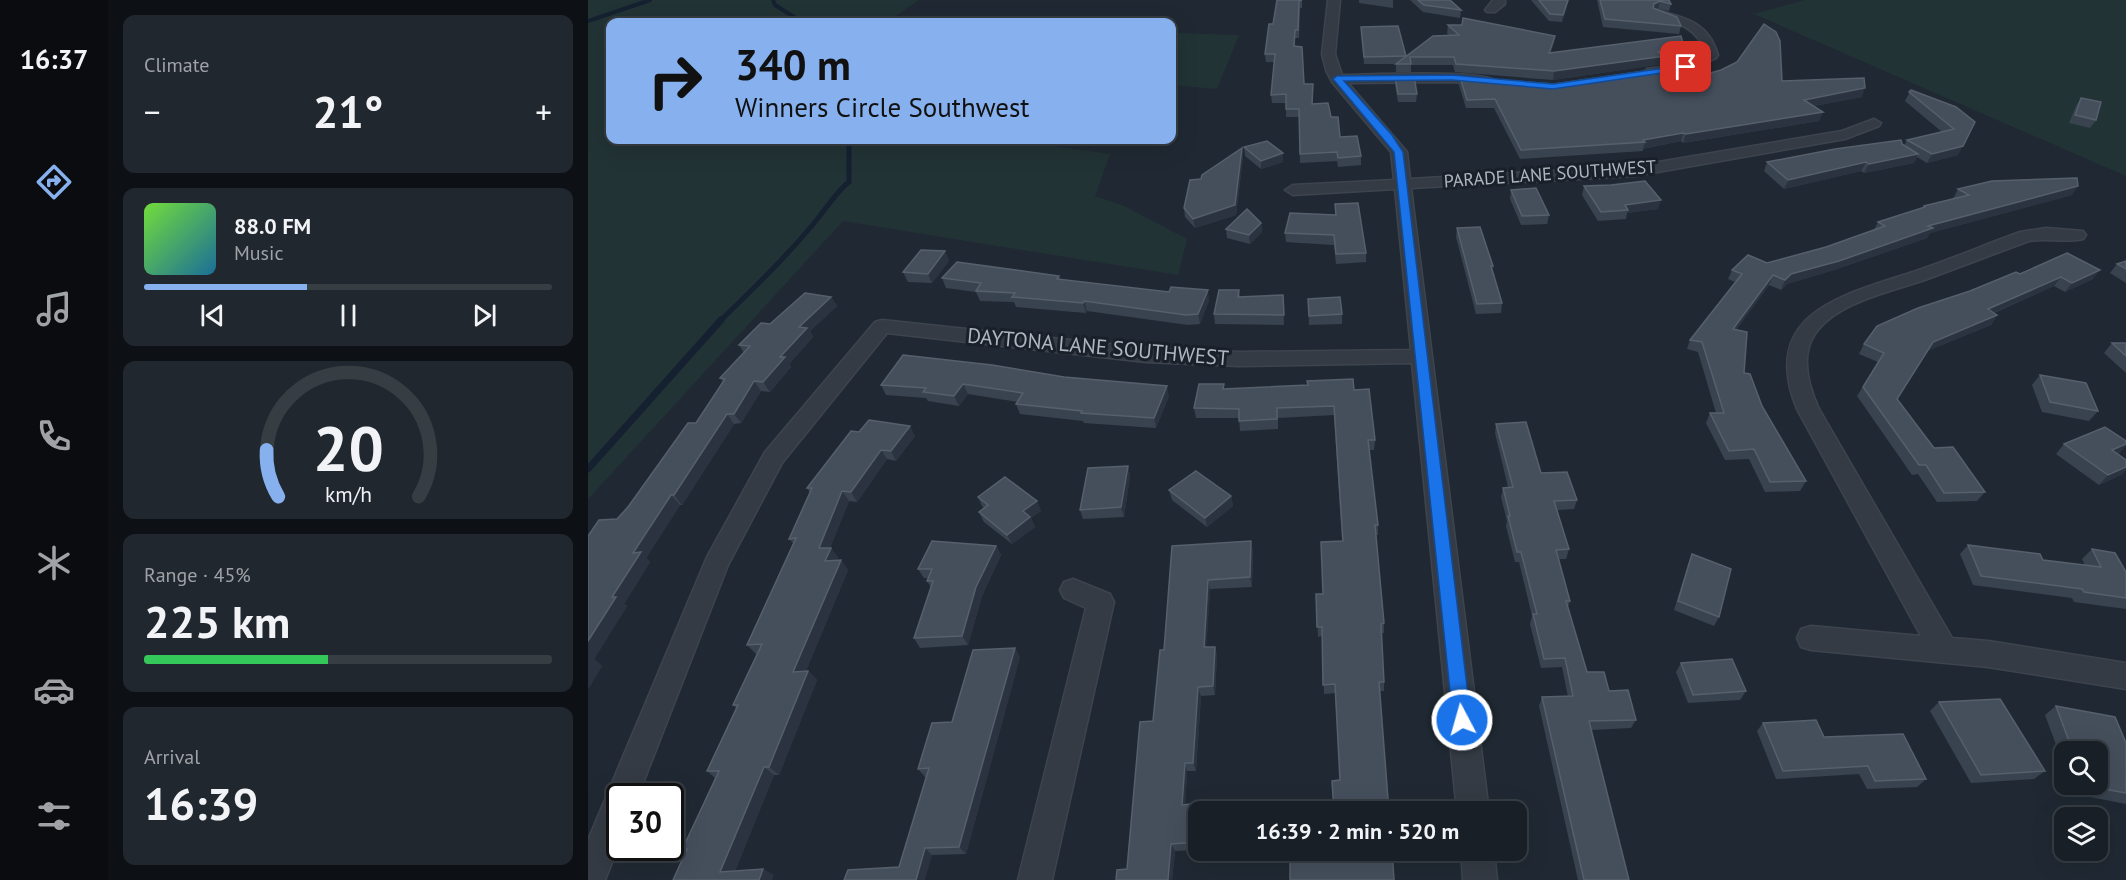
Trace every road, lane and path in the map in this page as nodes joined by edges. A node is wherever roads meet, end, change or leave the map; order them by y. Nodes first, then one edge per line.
1 (1334, 0) edge
2 (1499, 0) edge
3 (1491, 10) dead end
4 (1659, 14) edge
5 (1642, 74) edge
6 (1337, 79) junction
7 (1508, 82) edge
8 (1874, 123) dead end
9 (1402, 185) junction
10 (1293, 190) dead end
11 (2077, 235) dead end
12 (1422, 356) junction
13 (1073, 590) dead end
14 (1810, 638) dead end
15 (1944, 650) junction
16 (2126, 675) edge
17 (627, 783) edge
18 (1472, 801) edge
19 (606, 836) edge
20 (1478, 861) edge
21 (588, 880) edge
22 (1035, 880) edge
23 (1480, 880) edge

1 - 6 street
2 - 3 street
4 - 5 street
6 - 7 street
6 - 9 street
8 - 9 street, PARADE LANE SOUTHWEST
9 - 10 street, PARADE LANE SOUTHWEST
9 - 12 street
11 - 15 street
12 - 17 street, DAYTONA LANE SOUTHWEST
12 - 18 street
13 - 22 street
14 - 15 street
15 - 16 street
19 - 21 street
20 - 23 street

